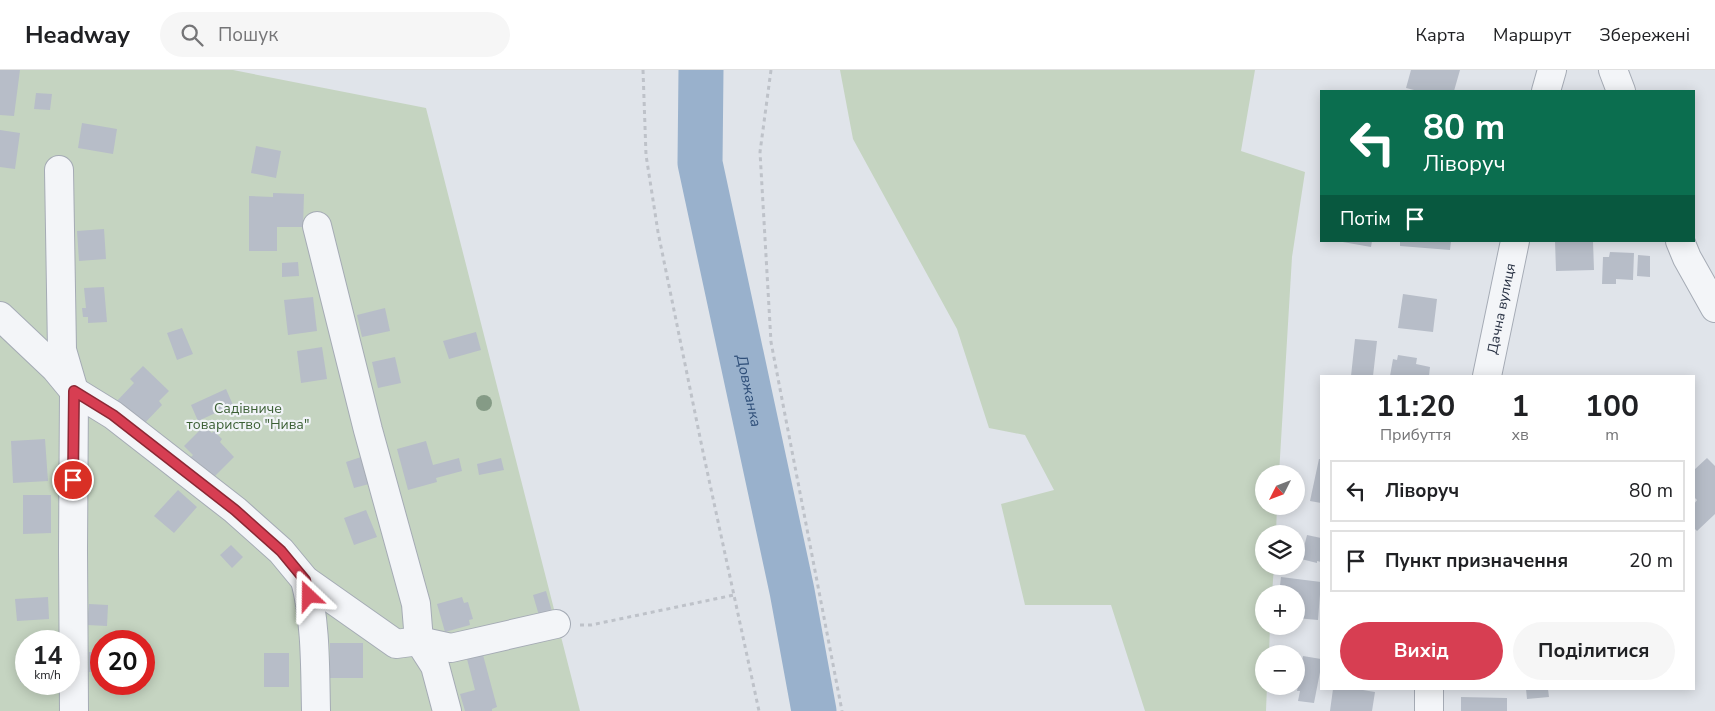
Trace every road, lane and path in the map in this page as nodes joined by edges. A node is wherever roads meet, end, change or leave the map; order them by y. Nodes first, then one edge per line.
1 (643, 70) edge
2 (771, 70) edge
3 (1552, 70) edge
4 (1613, 70) edge
5 (1546, 90) edge
6 (1621, 90) edge
7 (59, 170) dead end
8 (317, 226) dead end
9 (1515, 242) edge
10 (1680, 242) edge
11 (1715, 308) edge
12 (0, 316) edge
13 (1488, 375) edge
14 (74, 391) junction
15 (305, 580) junction
16 (734, 595) junction
17 (556, 624) joint
18 (419, 641) junction
19 (1429, 690) edge
20 (74, 711) edge
21 (316, 711) edge
22 (447, 711) edge
23 (759, 711) edge
24 (842, 711) edge
25 (1429, 711) edge

1 - 16 path
2 - 24 path
3 - 5 street
4 - 6 street
7 - 14 street
8 - 18 street
9 - 13 street, Дачна вулиця
10 - 11 street
12 - 14 street
14 - 15 street
14 - 20 street
15 - 18 street
15 - 21 street
16 - 17 path
16 - 23 path
17 - 18 street
18 - 22 street
19 - 25 street

